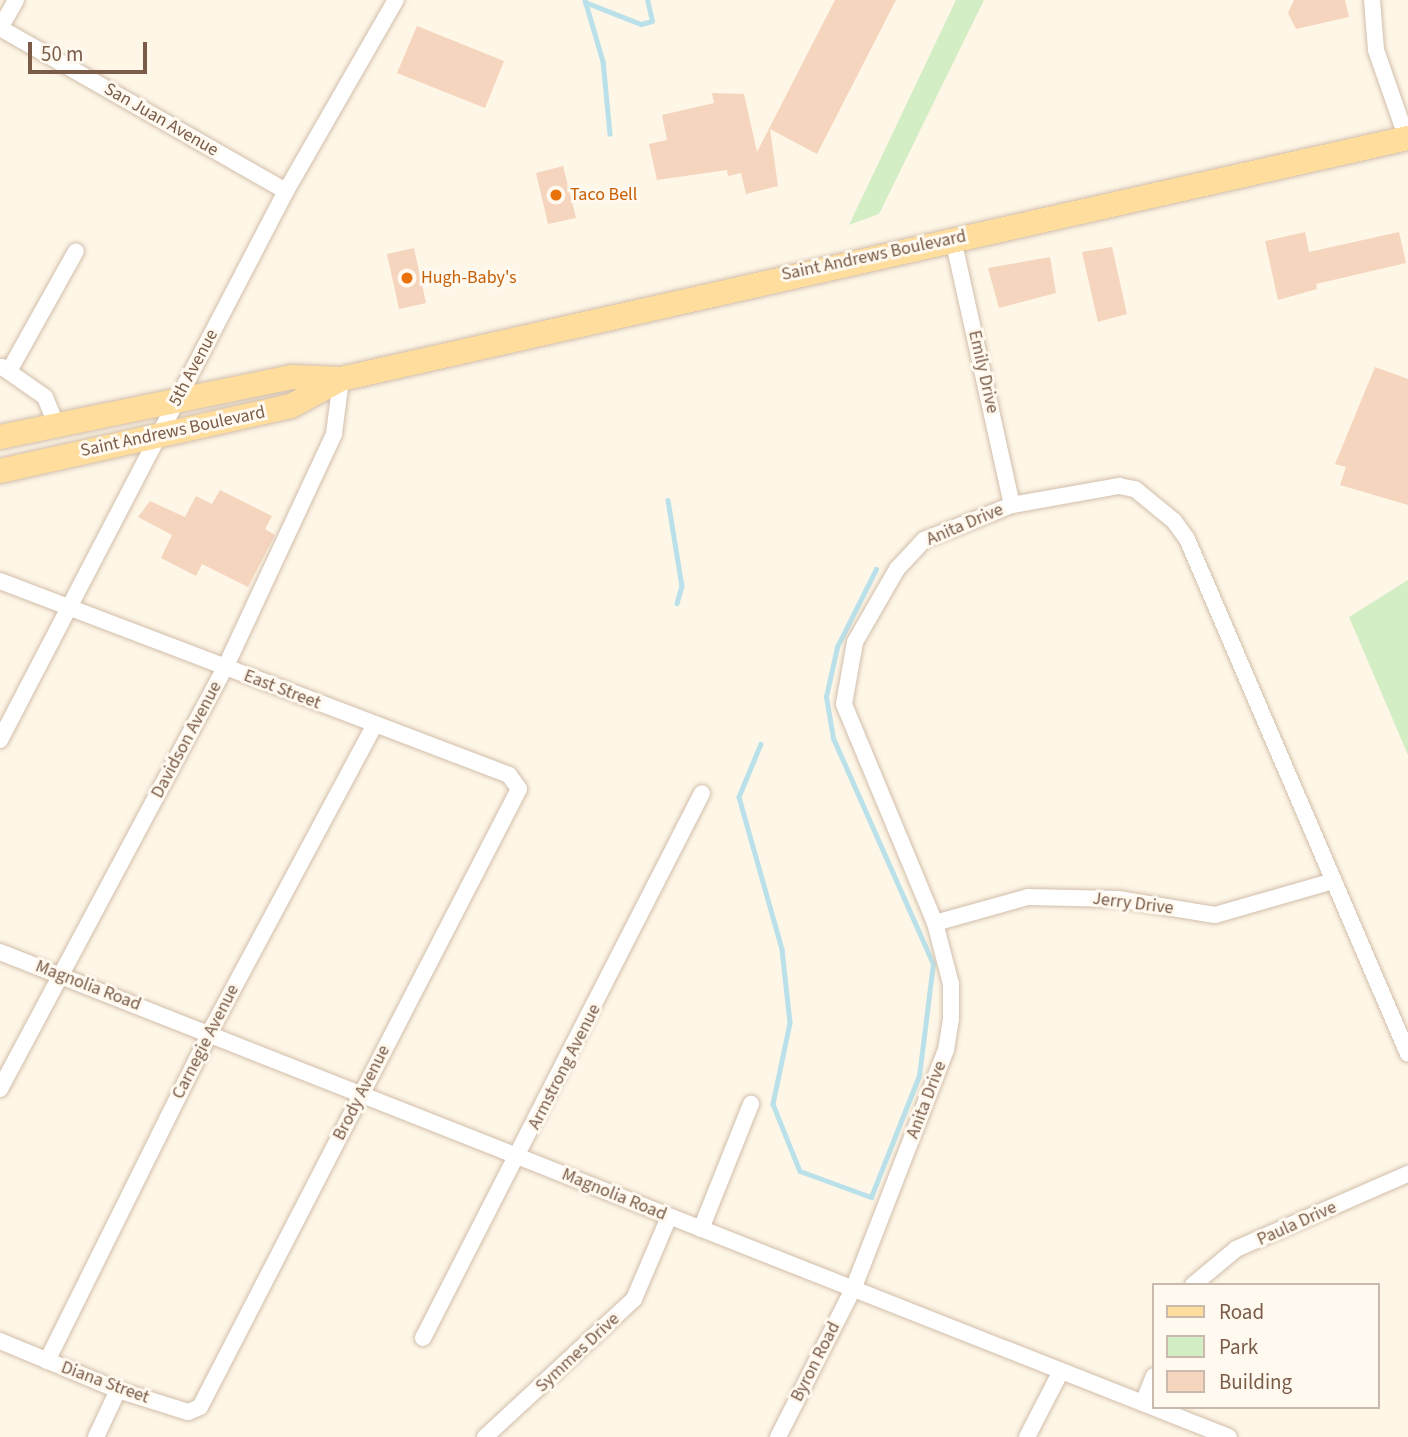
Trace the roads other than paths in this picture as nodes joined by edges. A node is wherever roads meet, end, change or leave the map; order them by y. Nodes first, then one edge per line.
1 (16, 0) edge
2 (397, 0) edge
3 (1373, 0) edge
4 (0, 28) edge
5 (1408, 140) edge
6 (286, 191) junction
7 (953, 239) junction
8 (76, 251) dead end
9 (5, 368) edge
10 (341, 379) junction
11 (178, 398) junction
12 (57, 426) junction
13 (159, 434) junction
14 (0, 437) edge
15 (0, 471) edge
16 (1013, 505) junction
17 (0, 581) edge
18 (69, 609) junction
19 (225, 668) junction
20 (374, 726) junction
21 (0, 740) edge
22 (519, 789) joint
23 (702, 793) dead end
24 (1330, 882) junction
25 (934, 923) junction
26 (0, 951) edge
27 (62, 976) junction
28 (210, 1032) junction
29 (1408, 1054) edge
30 (0, 1089) edge
31 (360, 1096) junction
32 (751, 1104) dead end
33 (519, 1157) junction
34 (1408, 1174) edge
35 (669, 1217) junction
36 (701, 1229) junction
37 (1195, 1283) edge
38 (854, 1287) junction
39 (423, 1338) dead end
40 (0, 1342) edge
41 (47, 1361) junction
42 (1061, 1371) junction
43 (1152, 1381) edge
44 (118, 1390) junction
45 (207, 1397) joint
46 (1143, 1403) junction
47 (1152, 1407) edge
48 (1158, 1409) edge
49 (96, 1437) edge
50 (485, 1437) edge
51 (778, 1437) edge
52 (1027, 1437) edge
53 (1229, 1437) edge

1 - 4 street
2 - 6 street, 5th Avenue
3 - 5 street
4 - 6 street, San Juan Avenue
5 - 7 main road, Saint Andrews Boulevard
6 - 11 street, 5th Avenue
7 - 10 main road, Saint Andrews Boulevard
7 - 16 street, Emily Drive
8 - 9 street
9 - 12 street
10 - 11 main road, Saint Andrews Boulevard
10 - 13 main road, Saint Andrews Boulevard
10 - 19 street, Davidson Avenue
11 - 12 main road, Saint Andrews Boulevard
11 - 13 street, 5th Avenue
12 - 14 main road, Saint Andrews Boulevard
13 - 15 main road, Saint Andrews Boulevard
13 - 18 street, 5th Avenue
16 - 24 street, Anita Drive
16 - 25 street, Anita Drive
17 - 18 street, East Street
18 - 19 street, East Street
18 - 21 street, 5th Avenue
19 - 20 street, East Street
19 - 27 street, Davidson Avenue
20 - 22 street, East Street
20 - 28 street, Carnegie Avenue
22 - 31 street, Brody Avenue
23 - 33 street, Armstrong Avenue
24 - 25 street, Jerry Drive
24 - 29 street, Anita Drive
25 - 38 street, Anita Drive
26 - 27 street, Magnolia Road
27 - 28 street, Magnolia Road
27 - 30 street, Davidson Avenue
28 - 31 street, Magnolia Road
28 - 41 street, Carnegie Avenue
31 - 33 street, Magnolia Road
31 - 45 street, Brody Avenue
32 - 36 street
33 - 35 street, Magnolia Road
33 - 39 street, Armstrong Avenue
34 - 37 street, Paula Drive
35 - 36 street, Magnolia Road
35 - 50 street, Symmes Drive
36 - 38 street, Magnolia Road
38 - 42 street, Magnolia Road
38 - 51 street, Byron Road
40 - 41 street, Diana Street
41 - 44 street, Diana Street
42 - 46 street, Magnolia Road
42 - 52 street
43 - 46 street
44 - 45 street, Diana Street
44 - 49 street
46 - 47 street, Magnolia Road
48 - 53 street, Magnolia Road

